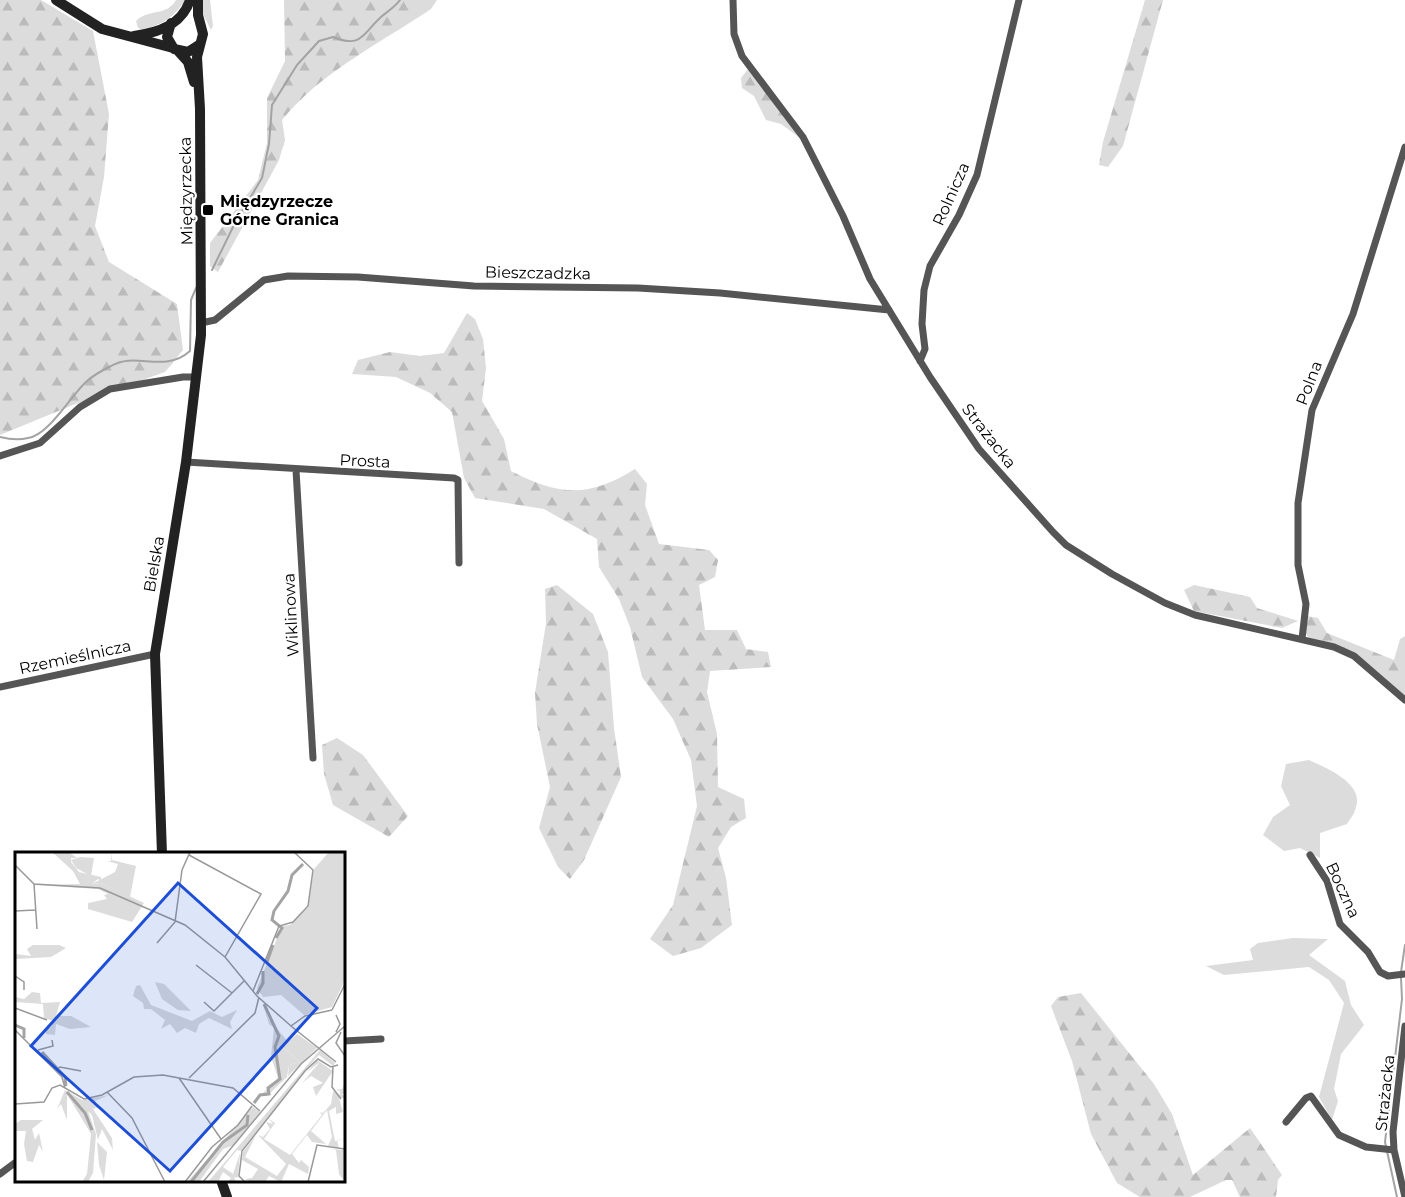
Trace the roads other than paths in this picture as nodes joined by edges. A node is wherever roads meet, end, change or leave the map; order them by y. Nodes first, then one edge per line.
1 (56, 0) edge
2 (190, 0) edge
3 (198, 0) edge
4 (734, 0) edge
5 (1019, 0) edge
6 (174, 21) junction
7 (201, 26) junction
8 (128, 36) junction
9 (200, 45) junction
10 (175, 49) junction
11 (200, 99) junction
12 (1405, 147) edge
13 (202, 282) joint
14 (889, 310) junction
15 (201, 323) junction
16 (920, 362) junction
17 (197, 377) junction
18 (0, 456) edge
19 (186, 462) junction
20 (296, 470) junction
21 (459, 563) dead end
22 (1302, 639) junction
23 (155, 654) junction
24 (0, 687) edge
25 (1405, 700) edge
26 (314, 758) dead end
27 (162, 852) edge
28 (1310, 855) dead end
29 (1405, 974) edge
30 (1405, 1026) edge
31 (381, 1039) dead end
32 (345, 1041) edge
33 (1286, 1122) dead end
34 (1389, 1149) junction
35 (15, 1163) edge
36 (0, 1174) edge
37 (222, 1182) edge
38 (227, 1197) edge
39 (1405, 1197) edge

1 - 8 street
2 - 6 street
3 - 7 street
4 - 14 street, Strażacka
5 - 16 street, Rolnicza
6 - 7 street
6 - 8 street
6 - 10 street
7 - 9 street
8 - 10 street
9 - 10 street
9 - 11 street, Międzyrzecka
10 - 11 street, Międzyrzecka
11 - 13 street, Międzyrzecka
12 - 22 street, Polna
13 - 15 street, Bielska
14 - 15 street, Bieszczadzka
14 - 16 street, Strażacka
15 - 17 street, Bielska
16 - 22 street, Strażacka
17 - 18 street
17 - 19 street, Bielska
19 - 20 street, Prosta
19 - 23 street, Bielska
20 - 21 street, Prosta
20 - 26 street, Wiklinowa
22 - 25 street, Strażacka
23 - 24 street, Rzemieślnicza
23 - 27 street, Bielska
28 - 29 street, Boczna
30 - 34 street, Strażacka
31 - 32 street
33 - 34 street
34 - 39 street, Strażacka
35 - 36 street
37 - 38 street

